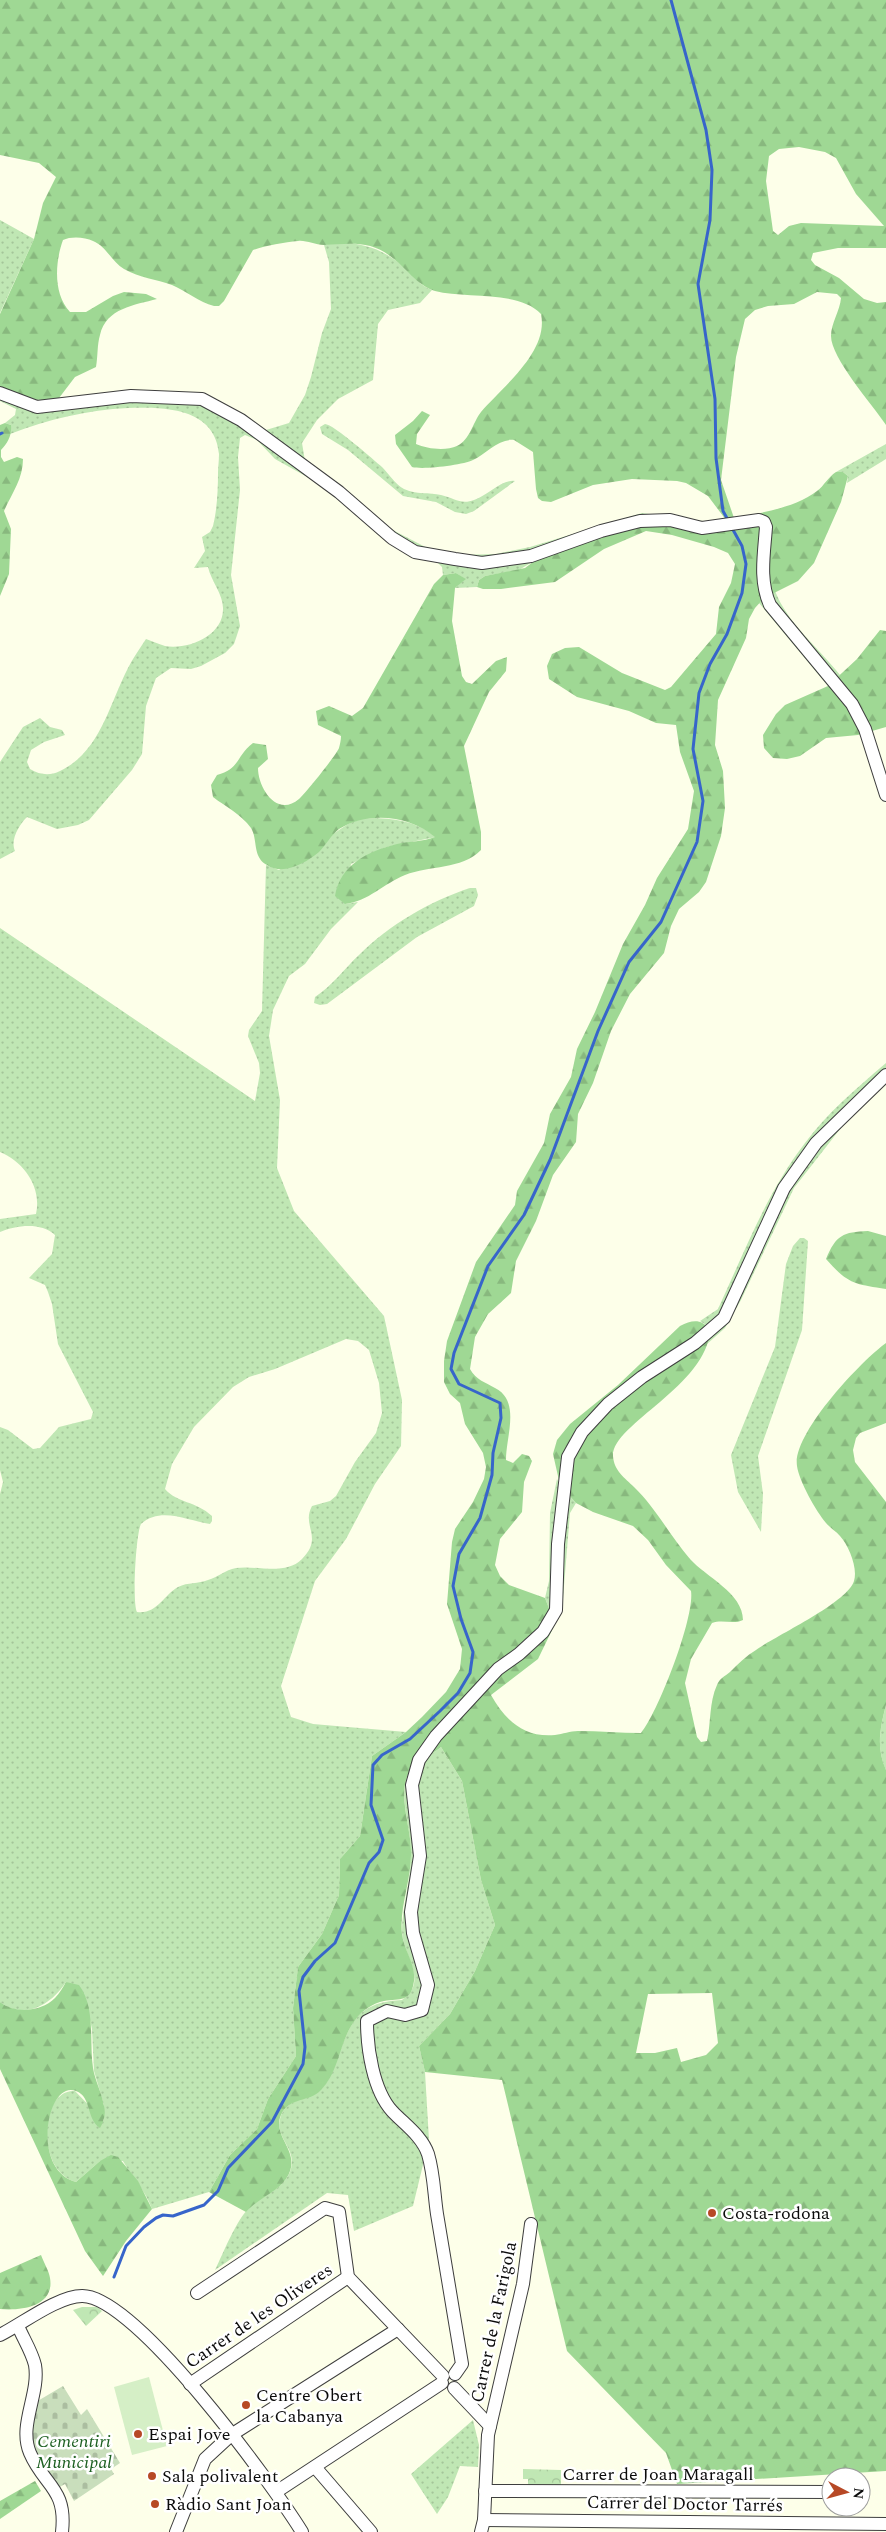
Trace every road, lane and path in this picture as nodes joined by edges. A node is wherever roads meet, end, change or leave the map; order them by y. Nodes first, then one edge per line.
1 (0, 393) edge
2 (886, 795) edge
3 (886, 1075) edge
4 (531, 2224) dead end
5 (348, 2277) junction
6 (197, 2293) dead end
7 (18, 2326) junction
8 (398, 2330) junction
9 (0, 2335) edge
10 (448, 2380) junction
11 (190, 2384) junction
12 (490, 2426) junction
13 (232, 2436) junction
14 (315, 2467) junction
15 (485, 2491) junction
16 (276, 2492) junction
17 (821, 2492) edge
18 (886, 2524) edge
19 (483, 2526) edge
20 (837, 2528) edge
21 (179, 2531) edge
22 (62, 2532) edge
23 (302, 2532) edge
24 (372, 2532) edge

1 - 2 street
3 - 10 street
4 - 12 street, Carrer de la Farigola
5 - 6 street
5 - 8 street
5 - 11 street, Carrer de les Oliveres
7 - 9 street
7 - 11 street
7 - 22 street
8 - 10 street
8 - 13 street
10 - 12 street
10 - 14 street
11 - 13 street
12 - 15 street, Carrer de la Farigola
13 - 16 street
13 - 21 street
14 - 16 street
14 - 24 street
15 - 17 street, Carrer de Joan Maragall
15 - 19 street, Carrer de la Farigola
16 - 23 street
18 - 20 street, Carrer del Doctor Tarrés
19 - 20 street, Carrer del Doctor Tarrés

